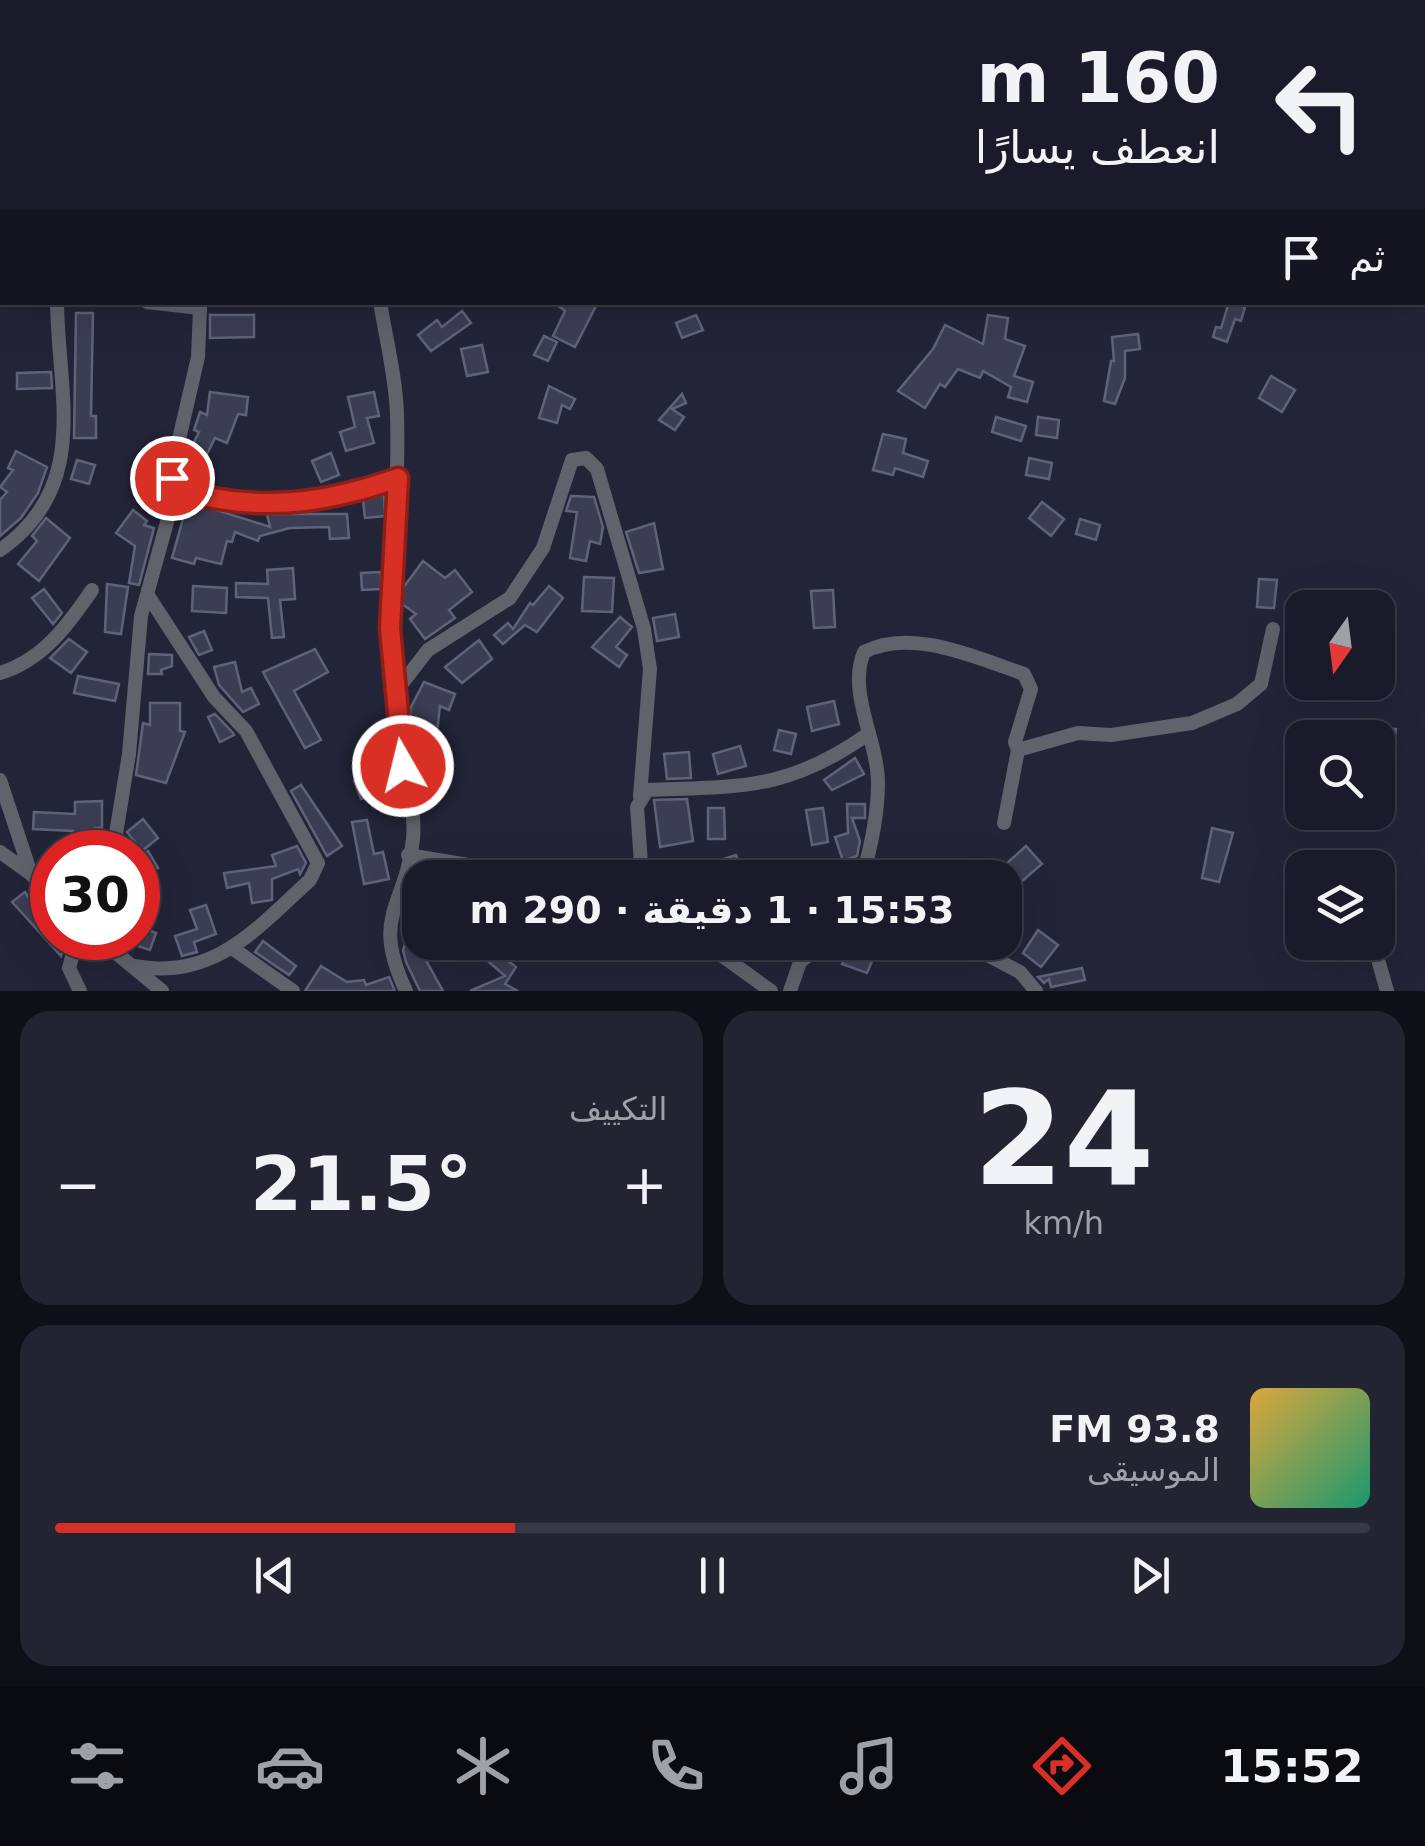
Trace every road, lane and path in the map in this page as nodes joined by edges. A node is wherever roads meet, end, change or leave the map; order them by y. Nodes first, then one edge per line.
1 (57, 305) edge
2 (200, 305) edge
3 (380, 305) edge
4 (398, 478) junction
5 (177, 486) junction
6 (0, 550) edge
7 (92, 590) dead end
8 (149, 596) junction
9 (1272, 630) dead end
10 (0, 673) edge
11 (393, 695) junction
12 (868, 734) junction
13 (1018, 750) junction
14 (0, 780) edge
15 (640, 796) junction
16 (1004, 823) dead end
17 (117, 830) edge
18 (0, 852) edge
19 (408, 856) junction
20 (434, 860) edge
21 (642, 860) edge
22 (867, 860) edge
23 (30, 871) edge
24 (30, 873) edge
25 (232, 948) junction
26 (71, 960) edge
27 (126, 960) edge
28 (728, 960) edge
29 (802, 960) edge
30 (997, 960) edge
31 (1378, 963) dead end
32 (134, 966) junction
33 (80, 991) edge
34 (162, 991) edge
35 (293, 991) edge
36 (406, 991) edge
37 (771, 991) edge
38 (790, 991) edge
39 (1036, 991) edge
40 (1387, 991) edge

1 - 6 street
2 - 5 street
3 - 4 street
4 - 5 street
4 - 11 street
5 - 8 street
7 - 10 street
8 - 17 street
8 - 25 street
9 - 13 street
11 - 15 street
11 - 19 street
12 - 13 street
12 - 15 street
12 - 22 street
13 - 16 street
14 - 23 street
15 - 21 street
18 - 24 street
19 - 20 street
19 - 36 street
25 - 32 street
25 - 35 street
26 - 33 street
27 - 32 street
28 - 37 street
29 - 38 street
30 - 39 street
31 - 40 street
32 - 34 street

